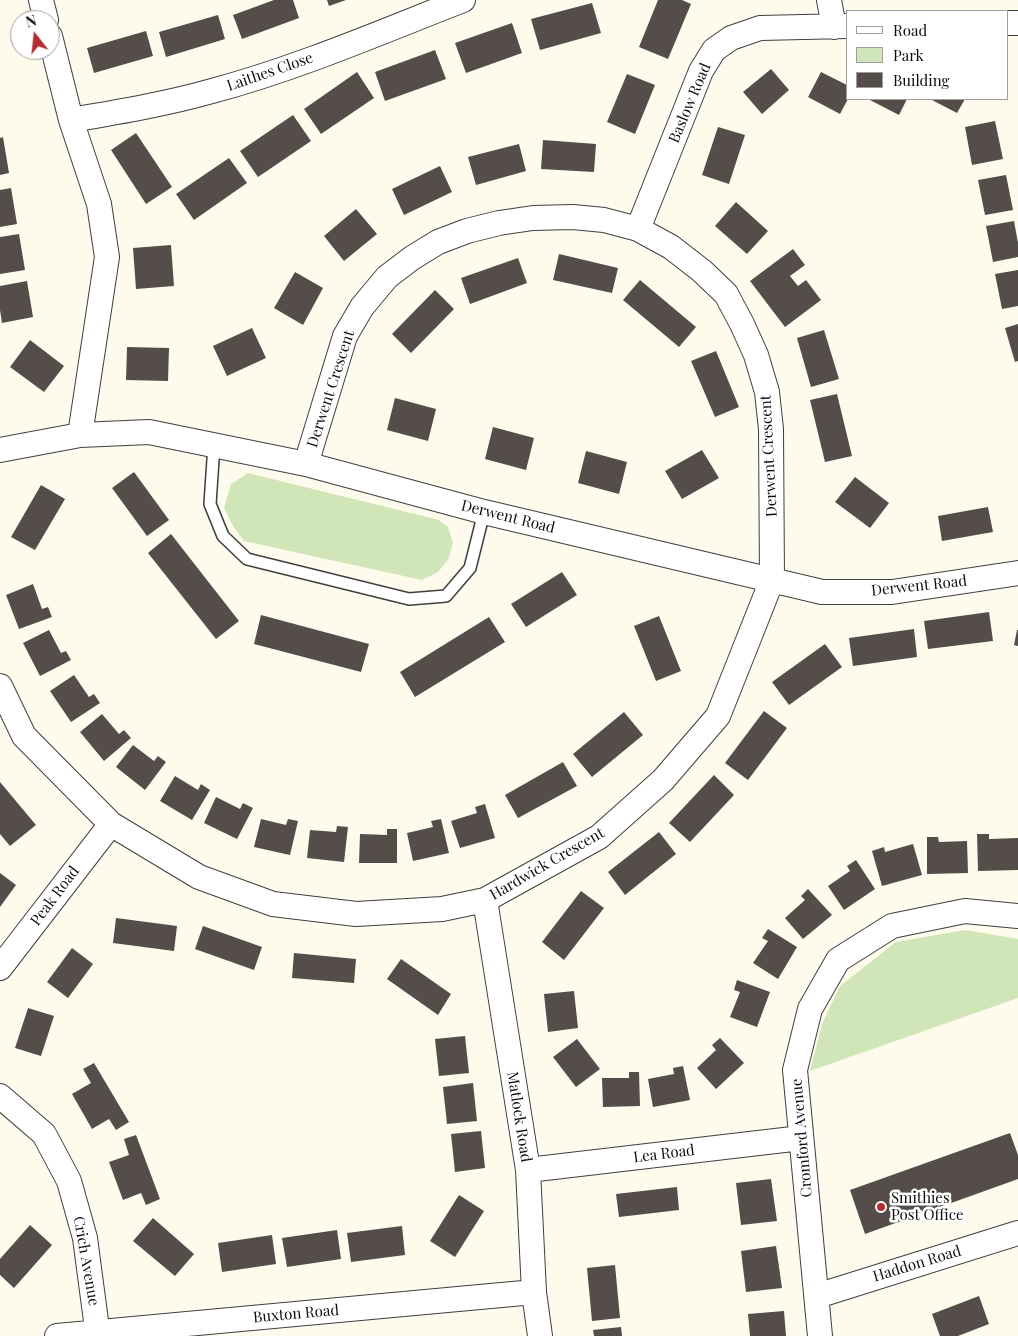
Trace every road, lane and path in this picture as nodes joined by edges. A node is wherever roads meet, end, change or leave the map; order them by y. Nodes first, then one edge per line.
1 (463, 0) edge
2 (829, 0) edge
3 (841, 27) edge
4 (56, 60) edge
5 (70, 120) junction
6 (638, 229) junction
7 (80, 435) junction
8 (214, 445) junction
9 (0, 450) edge
10 (306, 464) junction
11 (484, 512) junction
12 (1018, 573) edge
13 (772, 580) junction
14 (0, 686) edge
15 (111, 824) junction
16 (485, 900) junction
17 (1018, 916) edge
18 (0, 968) edge
19 (0, 1096) edge
20 (801, 1138) junction
21 (528, 1170) junction
22 (1018, 1233) edge
23 (534, 1292) junction
24 (817, 1296) junction
25 (97, 1334) edge
26 (57, 1336) edge
27 (540, 1336) edge
28 (820, 1336) edge

1 - 5 street, Laithes Close
2 - 3 street
3 - 6 street, Baslow Road
4 - 5 street
5 - 7 street
6 - 10 street, Derwent Crescent
6 - 13 street, Derwent Crescent
7 - 8 street, Derwent Road
7 - 9 street, Derwent Road
8 - 10 street, Derwent Road
8 - 11 lane
10 - 11 street, Derwent Road
11 - 13 street, Derwent Road
12 - 13 street, Derwent Road
13 - 16 street, Hardwick Crescent
14 - 15 street, Hardwick Crescent
15 - 16 street, Hardwick Crescent
15 - 18 street, Peak Road
16 - 21 street, Matlock Road
17 - 20 street, Cromford Avenue
19 - 25 street, Crich Avenue
20 - 21 street, Lea Road
20 - 24 street, Cromford Avenue
21 - 23 street, Matlock Road
22 - 24 street, Haddon Road
23 - 25 street, Buxton Road
23 - 27 street, Matlock Road
24 - 28 street, Cromford Avenue
25 - 26 street, Buxton Road

